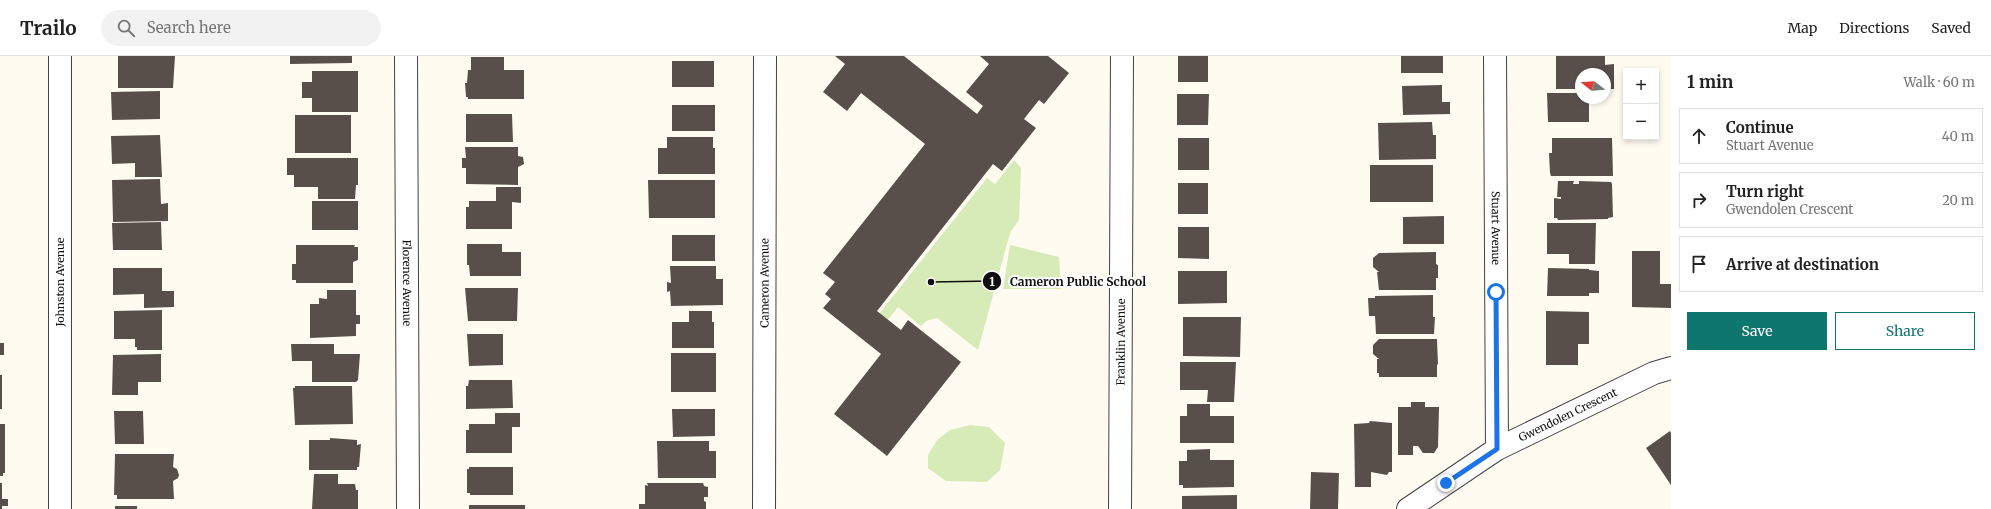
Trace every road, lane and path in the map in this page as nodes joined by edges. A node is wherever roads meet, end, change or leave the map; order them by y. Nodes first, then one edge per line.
1 (60, 56) edge
2 (406, 56) edge
3 (765, 56) edge
4 (1122, 56) edge
5 (1495, 56) edge
6 (1671, 368) edge
7 (1497, 449) junction
8 (60, 509) edge
9 (408, 509) edge
10 (764, 509) edge
11 (1120, 509) edge
12 (1408, 509) edge

1 - 8 street, Johnston Avenue
2 - 9 street, Florence Avenue
3 - 10 street, Cameron Avenue
4 - 11 street, Franklin Avenue
5 - 7 street, Stuart Avenue
6 - 7 street, Gwendolen Crescent
7 - 12 street, Gwendolen Crescent

